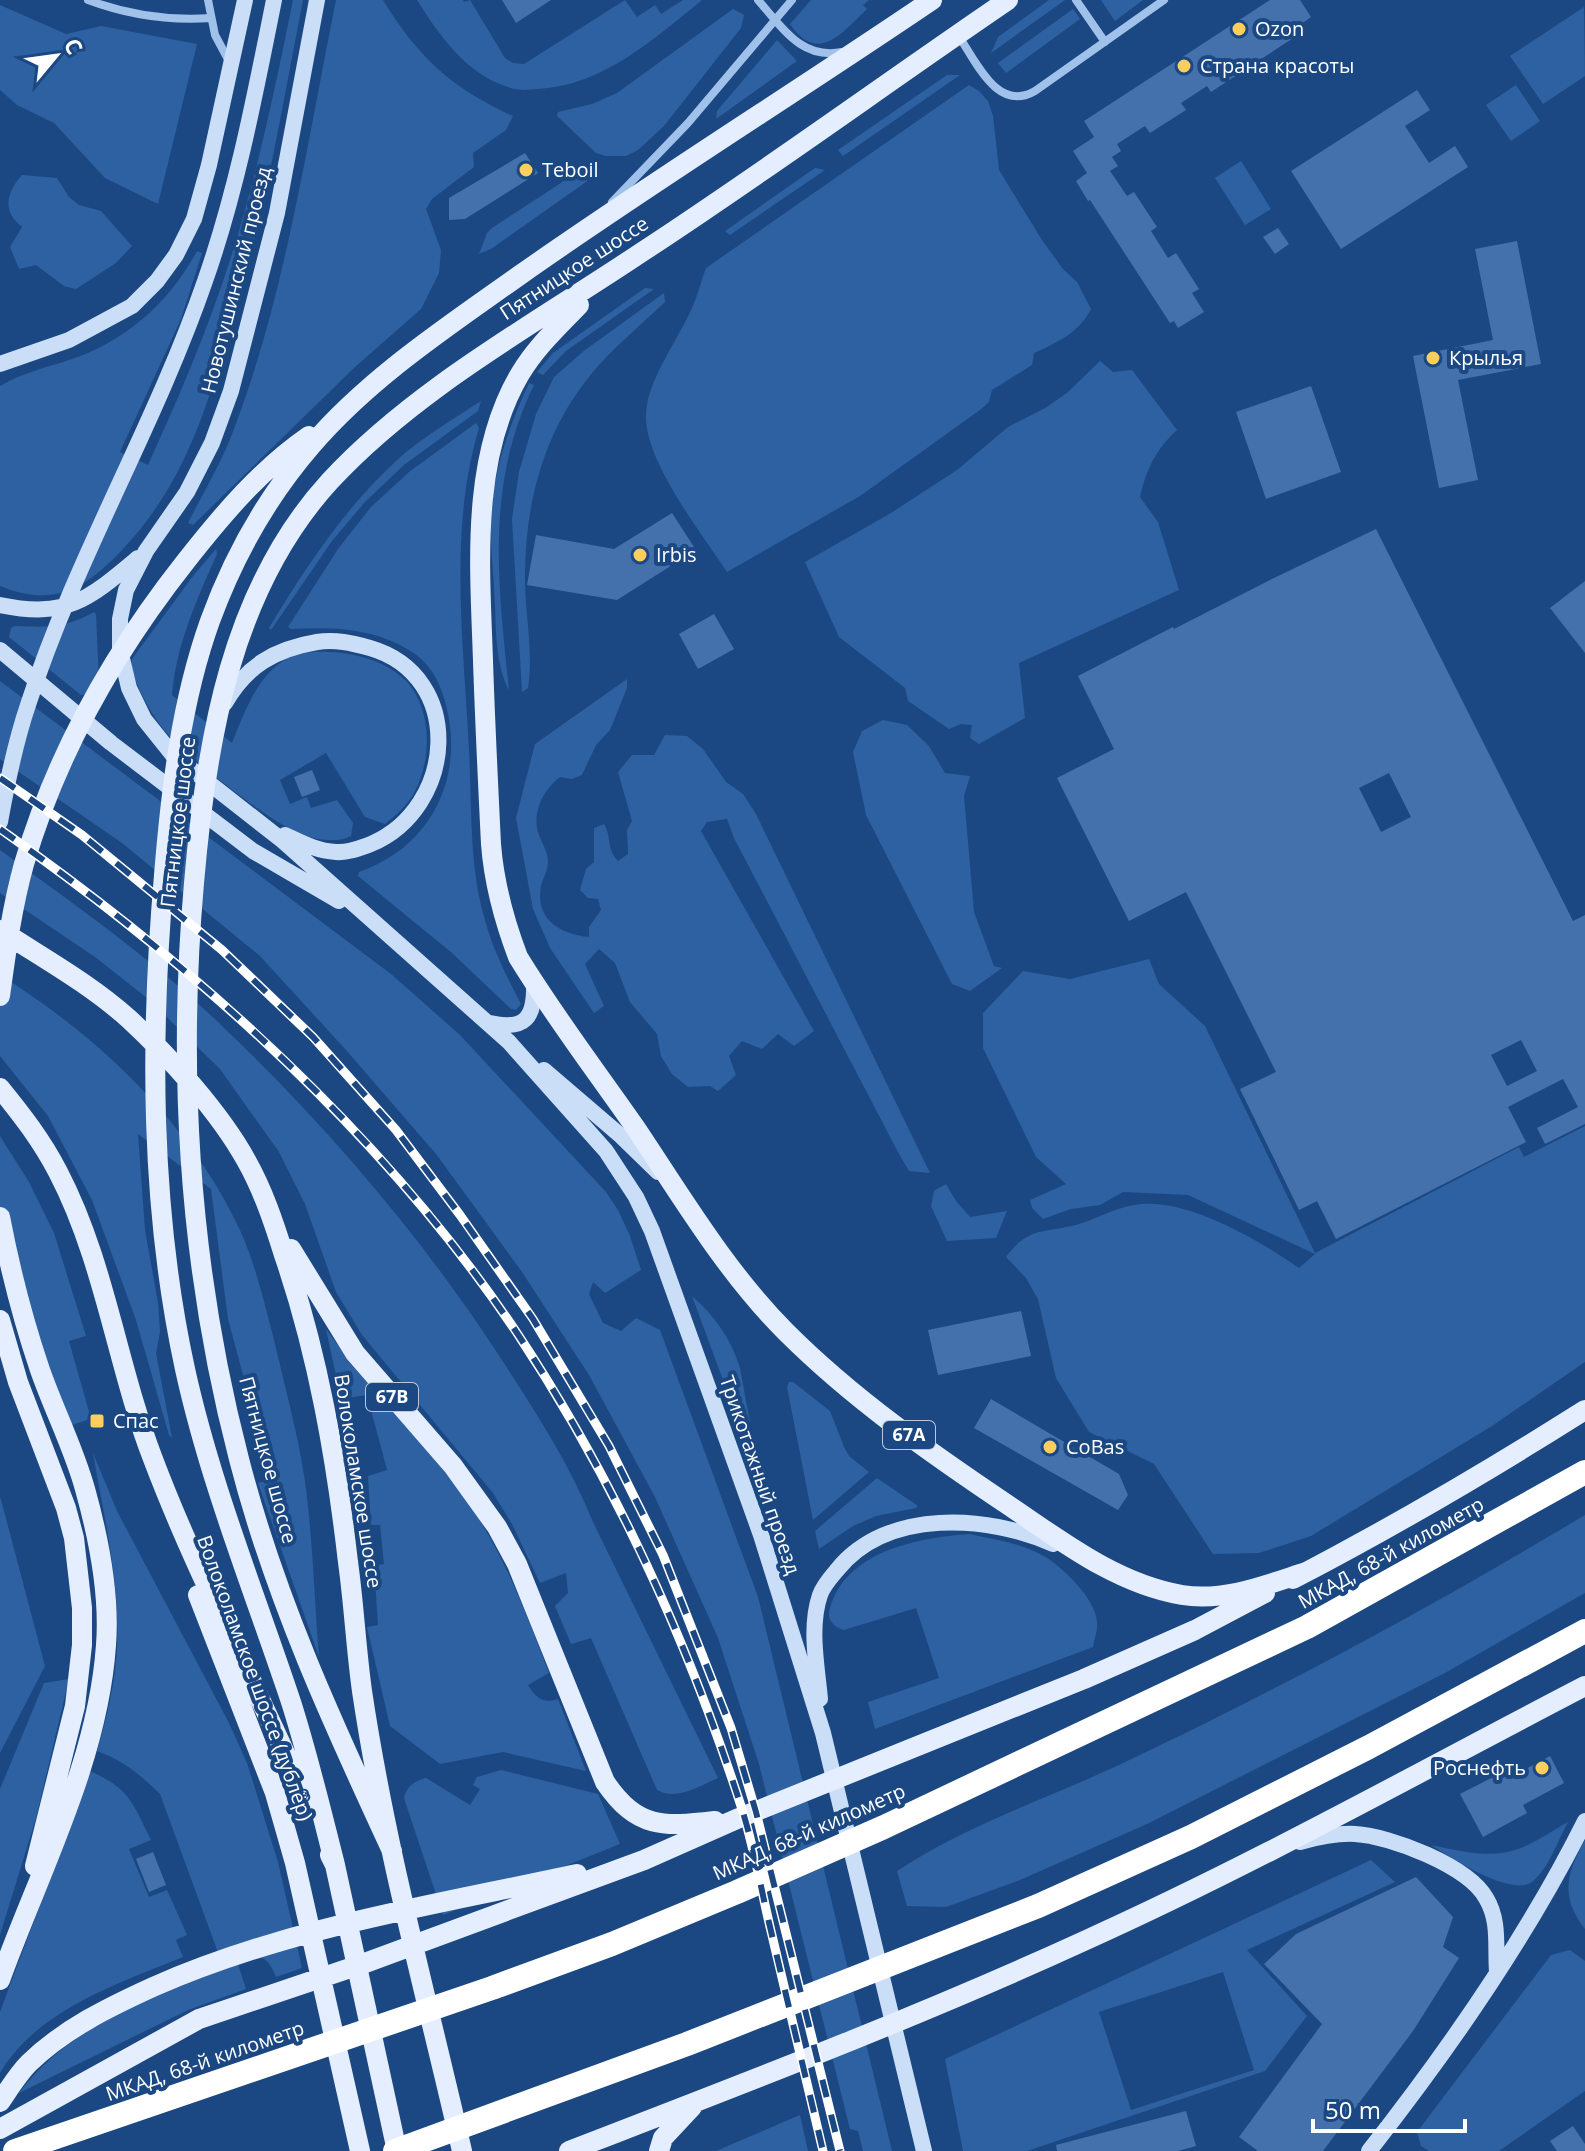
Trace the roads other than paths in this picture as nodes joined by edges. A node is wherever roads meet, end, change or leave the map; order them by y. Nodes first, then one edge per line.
1 (88, 0) edge
2 (208, 0) edge
3 (245, 0) edge
4 (274, 0) edge
5 (317, 0) edge
6 (758, 0) edge
7 (792, 0) edge
8 (932, 0) edge
9 (1008, 0) edge
10 (1076, 0) edge
11 (1164, 0) edge
12 (211, 18) junction
13 (775, 20) junction
14 (958, 34) junction
15 (1105, 42) junction
16 (862, 47) junction
17 (230, 64) junction
18 (595, 222) junction
19 (614, 271) junction
20 (0, 364) edge
21 (347, 409) junction
22 (146, 551) junction
23 (0, 605) edge
24 (0, 650) edge
25 (216, 719) junction
26 (252, 816) junction
27 (0, 822) edge
28 (367, 917) junction
29 (0, 930) edge
30 (534, 983) junction
31 (0, 996) edge
32 (488, 1023) junction
33 (509, 1042) junction
34 (0, 1088) edge
35 (260, 1189) junction
36 (678, 1192) junction
37 (0, 1217) edge
38 (0, 1320) edge
39 (1585, 1410) edge
40 (152, 1458) junction
41 (1585, 1472) edge
42 (1091, 1561) junction
43 (1306, 1572) junction
44 (1585, 1631) edge
45 (1585, 1686) edge
46 (823, 1733) junction
47 (739, 1818) junction
48 (1585, 1821) edge
49 (392, 1851) junction
50 (1262, 1854) junction
51 (644, 1860) junction
52 (335, 1865) junction
53 (27, 1905) junction
54 (1497, 1972) junction
55 (0, 1980) edge
56 (700, 2101) junction
57 (0, 2102) edge
58 (0, 2129) edge
59 (15, 2151) edge
60 (360, 2151) edge
61 (396, 2151) edge
62 (462, 2151) edge
63 (569, 2151) edge
64 (659, 2151) edge
65 (924, 2151) edge
66 (1369, 2151) edge

1 - 12 street
2 - 12 street
3 - 17 main road
4 - 27 main road
5 - 22 main road, Новотушинский проезд
6 - 13 street
7 - 13 street
8 - 16 main road, Пятницкое шоссе
9 - 14 main road, Пятницкое шоссе
10 - 15 street
11 - 15 street
12 - 17 street
13 - 16 street
13 - 18 street
14 - 15 street
14 - 19 main road, Пятницкое шоссе
16 - 18 main road, Пятницкое шоссе
17 - 20 main road
18 - 21 main road, Пятницкое шоссе
19 - 25 main road, Пятницкое шоссе
19 - 30 main road
21 - 31 main road
21 - 52 main road, Пятницкое шоссе
22 - 23 main road
22 - 26 main road, Трикотажный проезд
24 - 28 main road, Трикотажный проезд
25 - 26 main road
25 - 49 main road, Пятницкое шоссе
26 - 28 main road, Трикотажный проезд
28 - 32 main road, Трикотажный проезд
29 - 35 main road, Волоколамское шоссе
30 - 32 main road
30 - 36 main road
32 - 33 main road, Трикотажный проезд
33 - 36 main road
33 - 46 main road, Трикотажный проезд
34 - 40 main road
35 - 47 main road, 67B
35 - 49 main road, Волоколамское шоссе
36 - 42 main road, 67A
37 - 53 main road
38 - 53 main road
39 - 43 main road
40 - 52 main road
40 - 60 main road, Волоколамское шоссе (дублёр)
41 - 59 highway, МКАД, 68-й километр
42 - 43 main road, 67A
42 - 46 main road
43 - 47 main road
44 - 61 highway
45 - 50 main road
46 - 65 main road, Трикотажный проезд
47 - 51 main road
48 - 54 main road
49 - 62 main road, Волоколамское шоссе
50 - 54 main road
50 - 56 main road
51 - 57 main road
51 - 58 main road
52 - 61 main road
53 - 55 main road
54 - 66 main road
56 - 63 main road
56 - 64 main road

